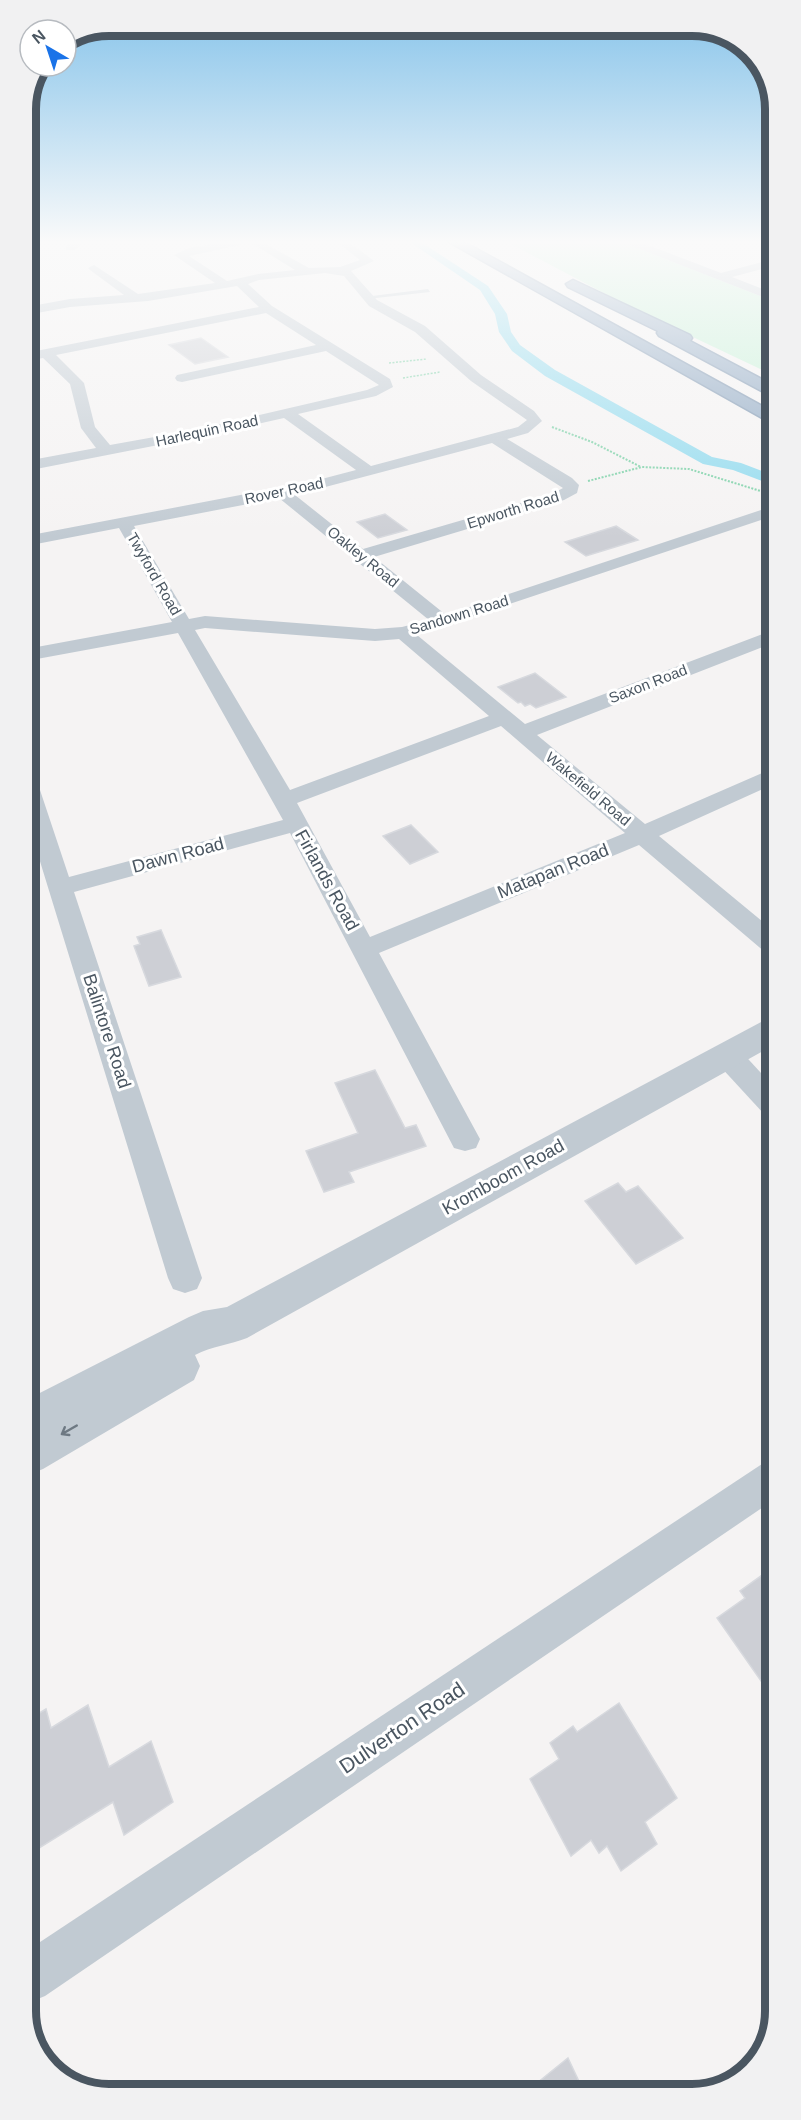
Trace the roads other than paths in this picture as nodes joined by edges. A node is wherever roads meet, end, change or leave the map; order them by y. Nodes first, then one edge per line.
1 (107, 341) edge
2 (321, 341) edge
3 (434, 341) edge
4 (620, 341) edge
5 (633, 341) edge
6 (679, 341) edge
7 (692, 341) edge
8 (329, 346) junction
9 (46, 353) junction
10 (36, 355) edge
11 (765, 376) edge
12 (182, 378) dead end
13 (765, 388) edge
14 (287, 413) junction
15 (765, 415) edge
16 (765, 428) edge
17 (494, 438) junction
18 (106, 451) junction
19 (36, 464) edge
20 (368, 471) junction
21 (282, 492) junction
22 (765, 514) edge
23 (124, 523) junction
24 (36, 539) edge
25 (362, 555) junction
26 (443, 622) junction
27 (183, 625) junction
28 (403, 633) junction
29 (765, 639) edge
30 (36, 654) edge
31 (504, 718) junction
32 (522, 733) junction
33 (765, 779) edge
34 (284, 800) junction
35 (36, 811) edge
36 (296, 824) junction
37 (641, 834) junction
38 (61, 887) junction
39 (765, 937) edge
40 (364, 949) junction
41 (765, 1035) edge
42 (728, 1056) junction
43 (765, 1096) edge
44 (465, 1139) dead end
45 (185, 1278) dead end
46 (233, 1325) junction
47 (36, 1417) edge
48 (36, 1449) edge
49 (765, 1484) edge
50 (36, 1974) edge

1 - 9 street
2 - 8 street
3 - 17 street, Rover Road
4 - 16 highway
5 - 15 highway
6 - 13 highway
7 - 11 highway
8 - 12 street
8 - 14 street, Harlequin Road
9 - 10 street
9 - 18 street
14 - 18 street, Harlequin Road
14 - 20 street
17 - 20 street, Rover Road
17 - 25 street, Epworth Road
18 - 19 street, Harlequin Road
20 - 21 street, Rover Road
21 - 23 street, Rover Road
21 - 25 street, Oakley Road
22 - 26 street, Sandown Road
23 - 24 street, Rover Road
23 - 27 street, Twyford Road
25 - 26 street, Oakley Road
26 - 28 street, Sandown Road
27 - 28 street, Sandown Road
27 - 30 street, Sandown Road
27 - 34 street, Firlands Road
28 - 31 street, Wakefield Road
29 - 32 street, Saxon Road
31 - 32 street, Wakefield Road
31 - 34 street
32 - 37 street, Wakefield Road
33 - 37 street, Matapan Road
34 - 36 street, Firlands Road
35 - 38 street, Balintore Road
36 - 38 street, Dawn Road
36 - 40 street, Firlands Road
37 - 39 street, Wakefield Road
37 - 40 street, Matapan Road
38 - 45 street, Balintore Road
40 - 44 street, Firlands Road
41 - 42 street, Kromboom Road
42 - 43 street
42 - 46 street, Kromboom Road
46 - 47 street, Kromboom Road
46 -> 48 street, Kromboom Road
49 - 50 street, Dulverton Road

